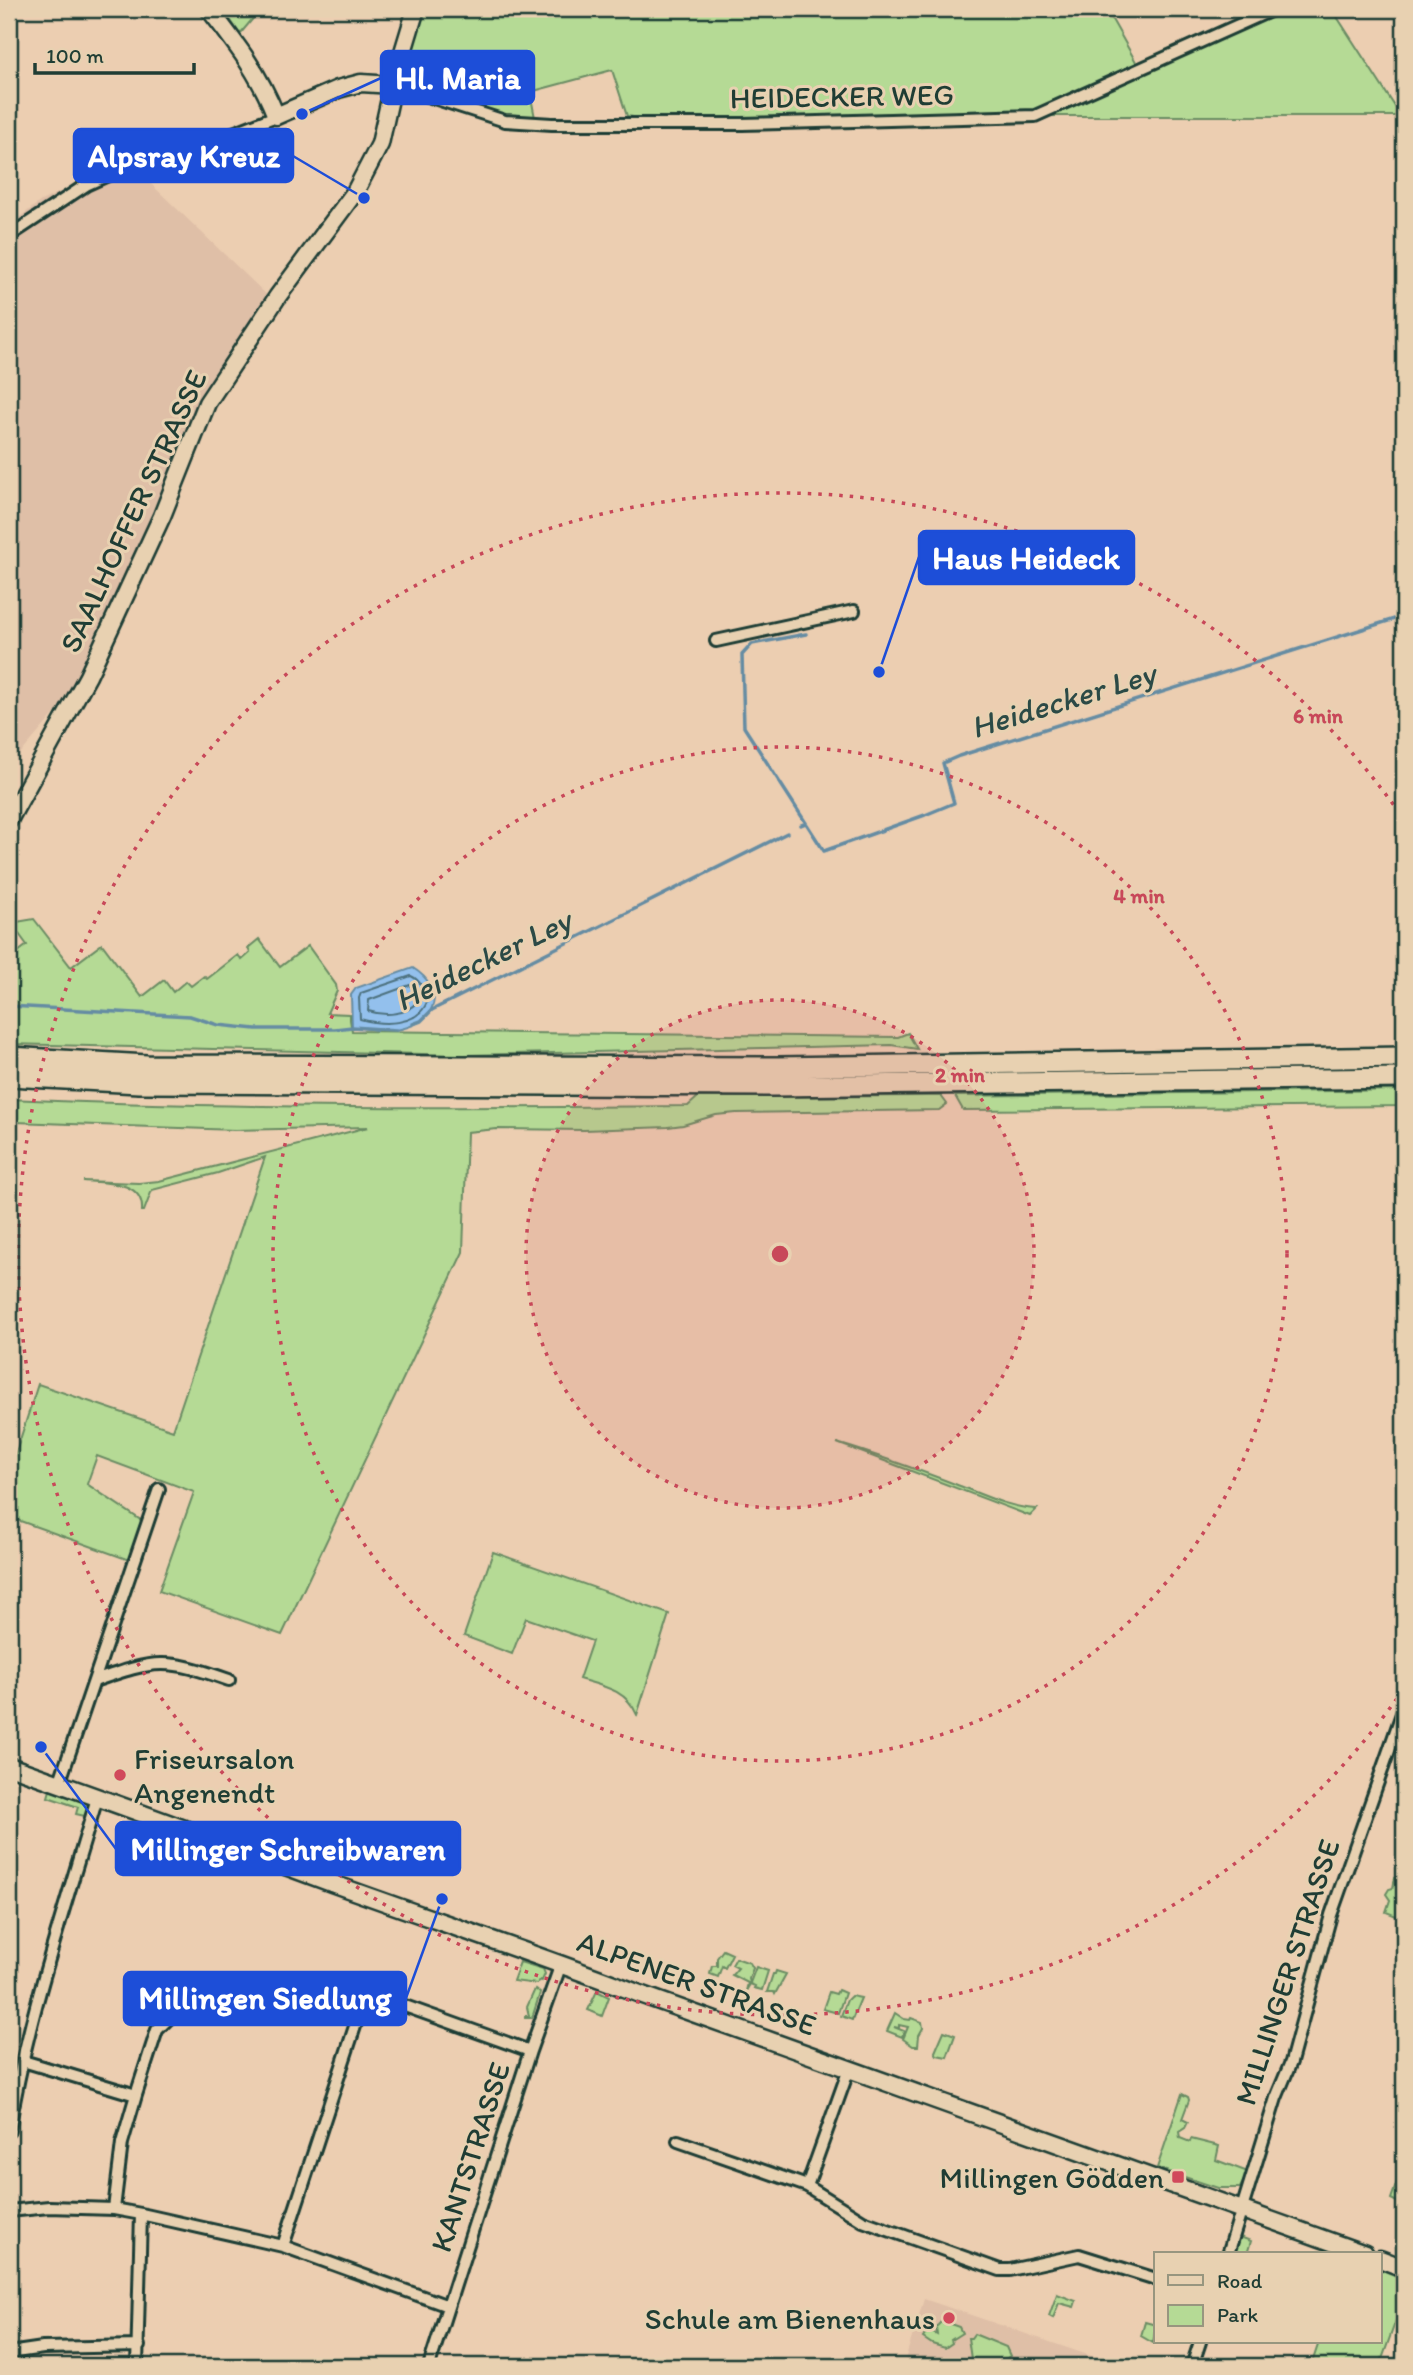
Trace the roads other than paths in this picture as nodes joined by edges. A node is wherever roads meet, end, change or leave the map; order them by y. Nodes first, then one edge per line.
1 (209, 9) edge
2 (416, 9) edge
3 (1274, 9) edge
4 (393, 85) junction
5 (276, 116) junction
6 (9, 236) edge
7 (854, 611) dead end
8 (716, 641) dead end
9 (9, 820) edge
10 (1404, 1057) edge
11 (9, 1058) edge
12 (9, 1076) edge
13 (1404, 1078) edge
14 (159, 1489) dead end
15 (229, 1679) dead end
16 (94, 1681) junction
17 (1404, 1708) edge
18 (9, 1766) edge
19 (60, 1784) junction
20 (97, 1798) junction
21 (561, 1964) junction
22 (169, 2018) dead end
23 (530, 2051) junction
24 (23, 2061) junction
25 (849, 2069) junction
26 (12, 2095) edge
27 (136, 2095) junction
28 (9, 2130) edge
29 (678, 2141) dead end
30 (807, 2186) junction
31 (114, 2209) junction
32 (1242, 2210) junction
33 (9, 2211) edge
34 (141, 2214) junction
35 (283, 2246) junction
36 (1229, 2252) edge
37 (1359, 2252) edge
38 (1382, 2260) edge
39 (1404, 2268) edge
40 (1154, 2278) edge
41 (448, 2305) junction
42 (1199, 2344) edge
43 (139, 2346) junction
44 (9, 2353) edge
45 (137, 2366) edge
46 (429, 2366) edge
47 (1192, 2366) edge

1 - 5 street
2 - 4 street
3 - 4 street, HEIDECKER WEG
4 - 5 street
4 - 9 street, SAALHOFFER STRASSE
5 - 6 street
7 - 8 street
10 - 11 highway
12 - 13 highway
14 - 16 street
15 - 16 street
16 - 19 street
17 - 32 street, MILLINGER STRASSE
18 - 19 street, ALPENER STRASSE
19 - 20 street, ALPENER STRASSE
20 - 21 street, ALPENER STRASSE
20 - 24 street
21 - 23 street, KANTSTRASSE
21 - 25 street, ALPENER STRASSE
22 - 27 street
23 - 35 street
23 - 41 street, KANTSTRASSE
24 - 26 street
24 - 27 street
25 - 30 street
25 - 32 street, ALPENER STRASSE
26 - 28 street
27 - 31 street
29 - 30 street
30 - 40 street
31 - 33 street
31 - 34 street
32 - 36 street, MILLINGER STRASSE
32 - 37 street, ALPENER STRASSE
34 - 35 street
34 - 43 street
35 - 41 street
38 - 39 street
41 - 46 street, KANTSTRASSE
42 - 47 street
43 - 44 street
43 - 45 street

